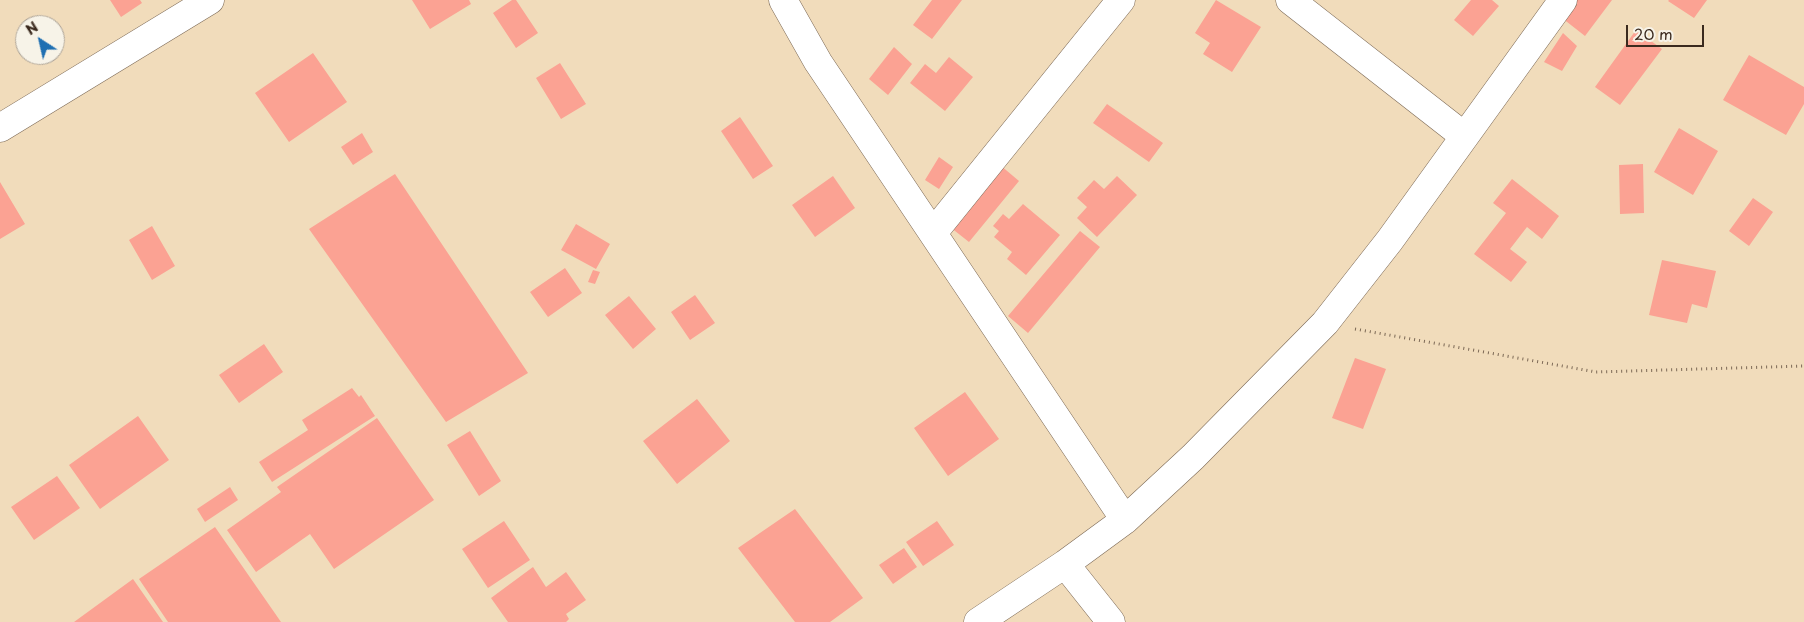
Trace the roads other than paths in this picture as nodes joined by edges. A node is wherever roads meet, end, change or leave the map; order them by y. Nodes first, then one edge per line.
1 (210, 0) edge
2 (783, 0) edge
3 (1121, 0) edge
4 (1290, 0) edge
5 (1562, 0) edge
6 (0, 128) edge
7 (1464, 136) junction
8 (933, 233) junction
9 (1124, 520) junction
10 (1065, 564) junction
11 (978, 622) edge
12 (1111, 622) edge

1 - 6 street
2 - 8 street
3 - 8 street
4 - 7 street
5 - 7 street
7 - 9 street
8 - 9 street
9 - 10 street
10 - 11 street
10 - 12 street

